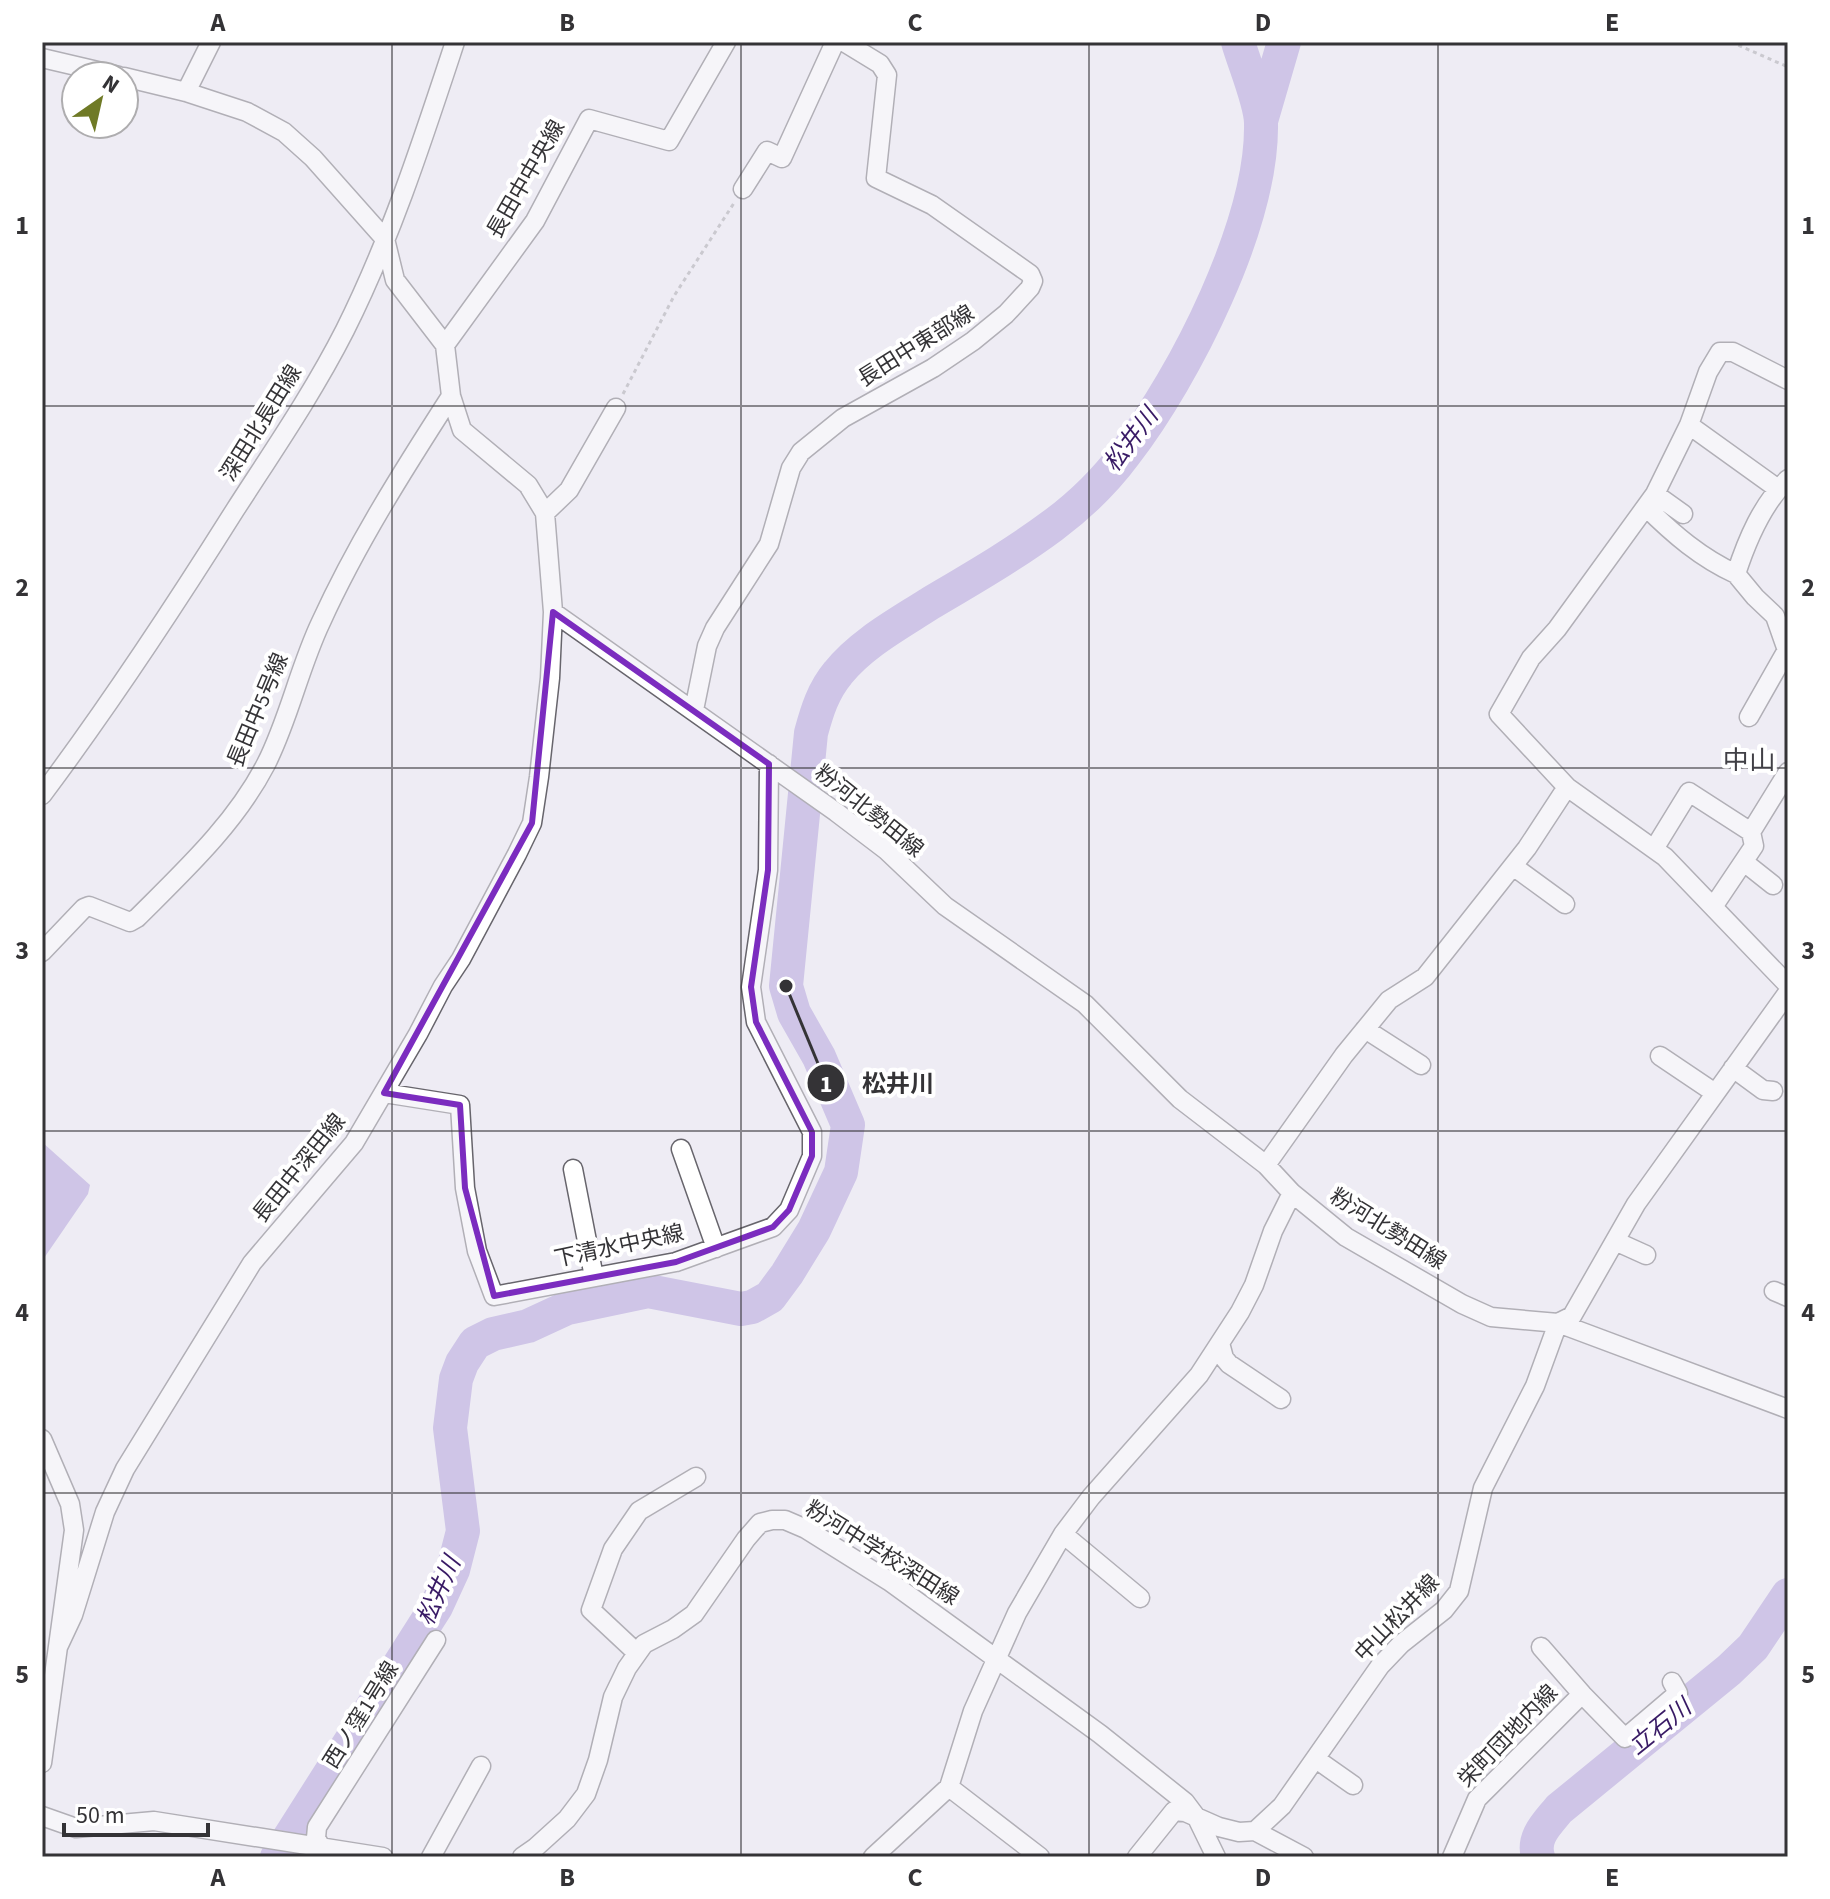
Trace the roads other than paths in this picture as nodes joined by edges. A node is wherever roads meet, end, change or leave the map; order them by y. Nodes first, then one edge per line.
1 (211, 42) edge
2 (455, 42) edge
3 (726, 42) edge
4 (835, 42) edge
5 (844, 42) edge
6 (140, 81) edge
7 (186, 92) junction
8 (743, 189) road end
9 (385, 239) junction
10 (445, 345) junction
11 (1788, 380) edge
12 (451, 396) junction
13 (616, 408) road end
14 (1689, 425) junction
15 (1783, 484) edge
16 (1650, 500) junction
17 (545, 513) junction
18 (1683, 514) dead end
19 (1736, 574) junction
20 (553, 612) junction
21 (1787, 651) edge
22 (694, 710) junction
23 (1749, 717) dead end
24 (775, 768) junction
25 (1788, 772) edge
26 (1567, 787) junction
27 (42, 795) edge
28 (1751, 832) junction
29 (1654, 849) junction
30 (1744, 862) junction
31 (1513, 866) junction
32 (1773, 885) dead end
33 (1565, 904) dead end
34 (1713, 907) junction
35 (42, 952) edge
36 (1788, 985) edge
37 (1788, 992) edge
38 (1365, 1029) junction
39 (1660, 1056) dead end
40 (1421, 1065) dead end
41 (1733, 1068) junction
42 (1773, 1091) dead end
43 (384, 1093) junction
44 (1715, 1093) junction
45 (681, 1149) dead end
46 (1266, 1165) junction
47 (573, 1169) dead end
48 (1292, 1193) junction
49 (1615, 1241) junction
50 (716, 1248) junction
51 (1646, 1255) dead end
52 (594, 1277) junction
53 (1558, 1323) junction
54 (1220, 1343) junction
55 (1281, 1399) dead end
56 (1788, 1409) edge
57 (42, 1439) edge
58 (696, 1477) dead end
59 (1063, 1534) junction
60 (1140, 1598) dead end
61 (436, 1640) dead end
62 (58, 1647) junction
63 (1541, 1647) dead end
64 (637, 1653) junction
65 (998, 1659) junction
66 (1672, 1682) dead end
67 (1582, 1694) junction
68 (1316, 1759) junction
69 (42, 1763) edge
70 (481, 1766) dead end
71 (1353, 1785) dead end
72 (949, 1787) junction
73 (42, 1816) edge
74 (1197, 1818) junction
75 (1255, 1831) junction
76 (318, 1852) edge
77 (383, 1857) edge
78 (431, 1857) edge
79 (522, 1857) edge
80 (873, 1857) edge
81 (1040, 1857) edge
82 (1137, 1857) edge
83 (1216, 1857) edge
84 (1304, 1857) edge
85 (1452, 1857) edge

1 - 7 street
2 - 9 street, 深田北長田線
3 - 10 street, 長田中中央線
4 - 8 street
5 - 22 street, 長田中東部線
6 - 7 street
7 - 9 street
9 - 10 street
9 - 27 street, 深田北長田線
10 - 12 street
11 - 14 street
12 - 17 street
12 - 35 street, 長田中5号線
13 - 17 street
14 - 15 street
14 - 16 street
15 - 19 street
16 - 18 street
16 - 19 street
16 - 26 street
17 - 20 street
19 - 21 street
20 - 22 street, 粉河北勢田線
20 - 43 street, 長田中深田線
21 - 23 street
22 - 24 street, 粉河北勢田線
24 - 46 street, 粉河北勢田線
24 - 50 street, 下清水中央線
25 - 28 street
26 - 29 street
26 - 31 street
28 - 29 street
28 - 30 street
29 - 34 street
30 - 32 street
30 - 34 street
31 - 33 street
31 - 38 street
34 - 36 street
37 - 41 street
38 - 40 street
38 - 46 street
39 - 44 street
41 - 42 street
41 - 44 street
43 - 52 street, 下清水中央線
43 - 62 street, 長田中深田線
44 - 49 street
45 - 50 street
46 - 48 street, 粉河北勢田線
47 - 52 street
48 - 53 street, 粉河北勢田線
48 - 54 street
49 - 51 street
49 - 53 street
50 - 52 street, 下清水中央線
53 - 56 street, 粉河北勢田線
53 - 68 street, 中山松井線
54 - 55 street
54 - 59 street
57 - 62 street
58 - 64 street
59 - 60 street
59 - 65 street
61 - 76 street, 西ノ窪1号線
62 - 69 street
63 - 67 street, 栄町団地内線
64 - 65 street, 粉河中学校深田線
64 - 79 street, 粉河中学校深田線
65 - 72 street
65 - 74 street, 粉河中学校深田線
66 - 67 street, 栄町団地内線
67 - 85 street, 栄町団地内線
68 - 71 street
68 - 75 street, 中山松井線
70 - 78 street
72 - 80 street
72 - 81 street
73 - 76 street
74 - 75 street
74 - 82 street
74 - 83 street, 粉河中学校深田線
75 - 84 street
76 - 77 street

